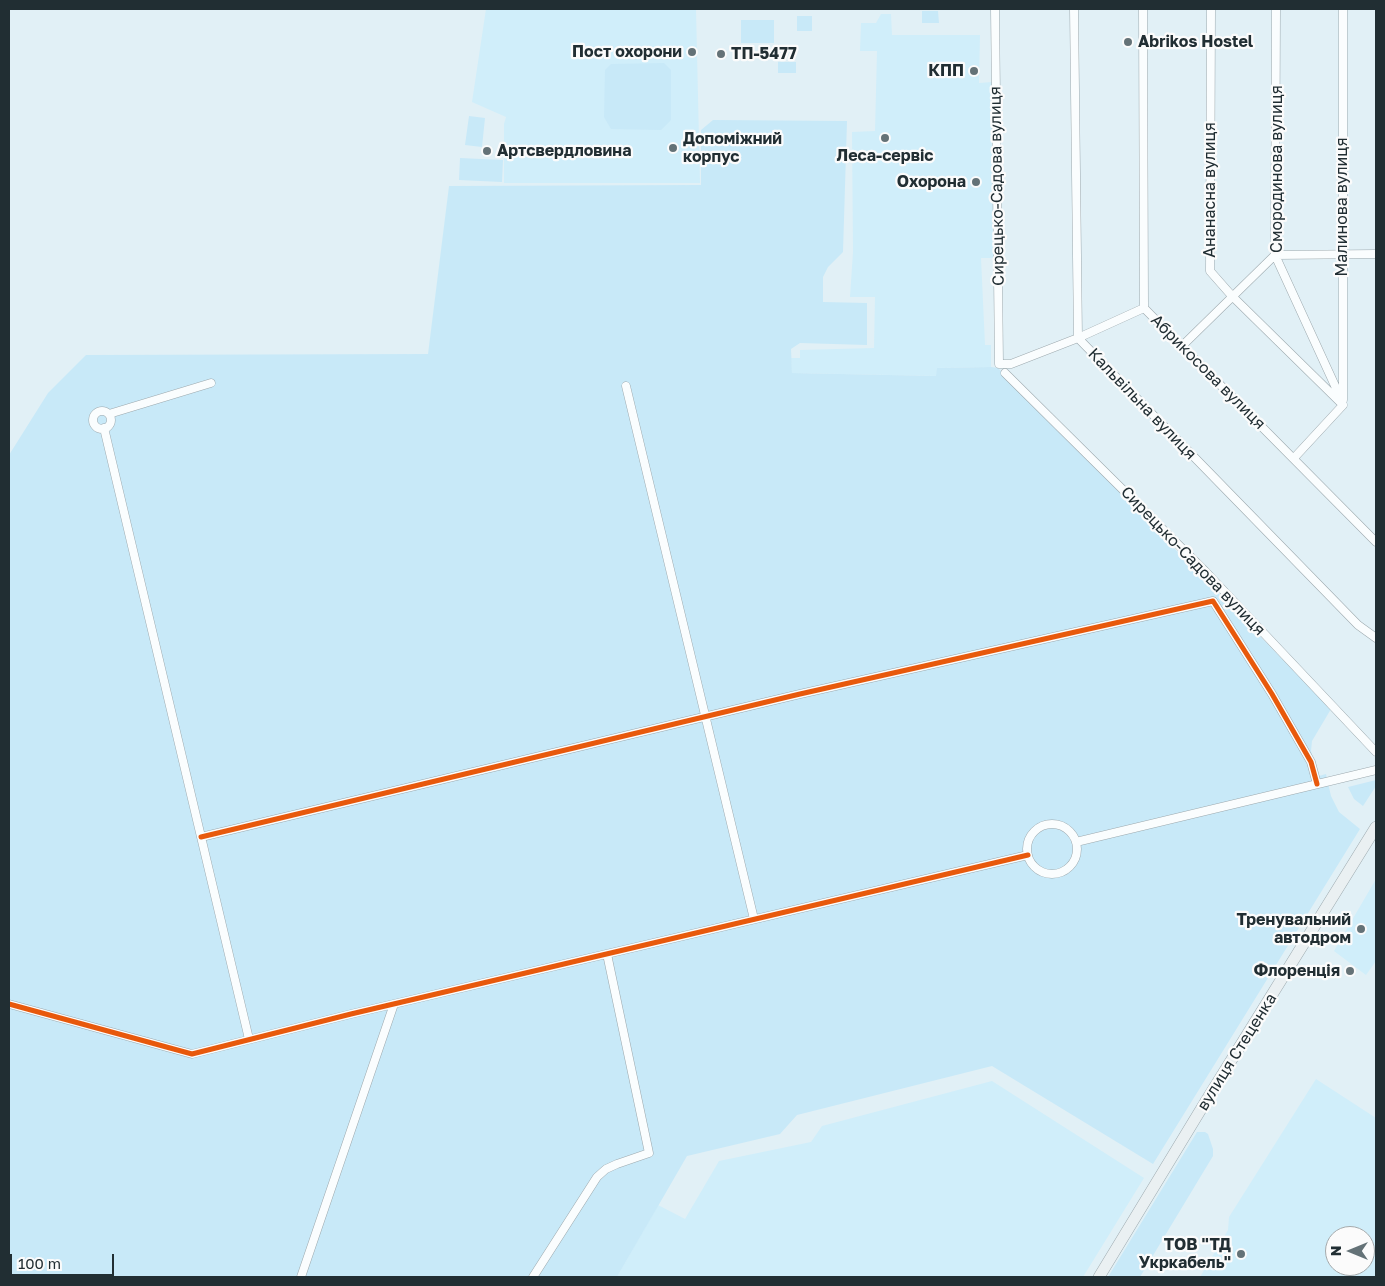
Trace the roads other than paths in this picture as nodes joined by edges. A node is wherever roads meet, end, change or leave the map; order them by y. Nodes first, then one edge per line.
1 (995, 9) edge
2 (1074, 9) edge
3 (1143, 9) edge
4 (1211, 9) edge
5 (1276, 9) edge
6 (1342, 9) edge
7 (1342, 254) junction
8 (1376, 254) edge
9 (1275, 255) junction
10 (1232, 296) junction
11 (1144, 308) junction
12 (1078, 338) junction
13 (1182, 346) junction
14 (1005, 373) dead end
15 (211, 383) dead end
16 (626, 386) dead end
17 (1343, 405) junction
18 (109, 414) junction
19 (104, 428) junction
20 (1294, 458) junction
21 (1376, 542) edge
22 (1376, 638) edge
23 (704, 718) junction
24 (1376, 752) edge
25 (1376, 770) edge
26 (1317, 784) junction
27 (1376, 827) edge
28 (201, 838) junction
29 (1076, 842) junction
30 (1028, 855) junction
31 (754, 919) junction
32 (607, 954) junction
33 (9, 1004) edge
34 (394, 1004) junction
35 (249, 1039) junction
36 (301, 1277) edge
37 (533, 1277) edge
38 (1099, 1277) edge

1 - 12 street, Сирецько-Садова вулиця
2 - 12 street, Кальвільна вулиця
3 - 11 street, Абрикосова вулиця
4 - 10 street, Ананасна вулиця
5 - 9 street, Смородинова вулиця
6 - 7 street, Малинова вулиця
7 - 8 street
7 - 9 street
7 - 17 street, Малинова вулиця
9 - 10 street
9 - 17 street, Смородинова вулиця
10 - 13 street
10 - 17 street, Ананасна вулиця
11 - 12 street
11 - 13 street, Абрикосова вулиця
12 - 22 street, Кальвільна вулиця
13 - 20 street, Абрикосова вулиця
14 - 24 street, Сирецько-Садова вулиця
15 - 18 street
16 - 23 street
17 - 20 street
18 - 19 street
18 - 19 street
19 - 28 street
20 - 21 street, Абрикосова вулиця
23 - 26 street
23 - 28 street
23 - 31 street
25 - 26 street
26 - 29 street
27 - 38 main road, вулиця Стеценка
28 - 35 street
29 - 30 street
29 - 30 street
30 - 31 street
31 - 32 street
32 - 34 street
32 - 37 street
33 - 35 street
34 - 35 street
34 - 36 street

